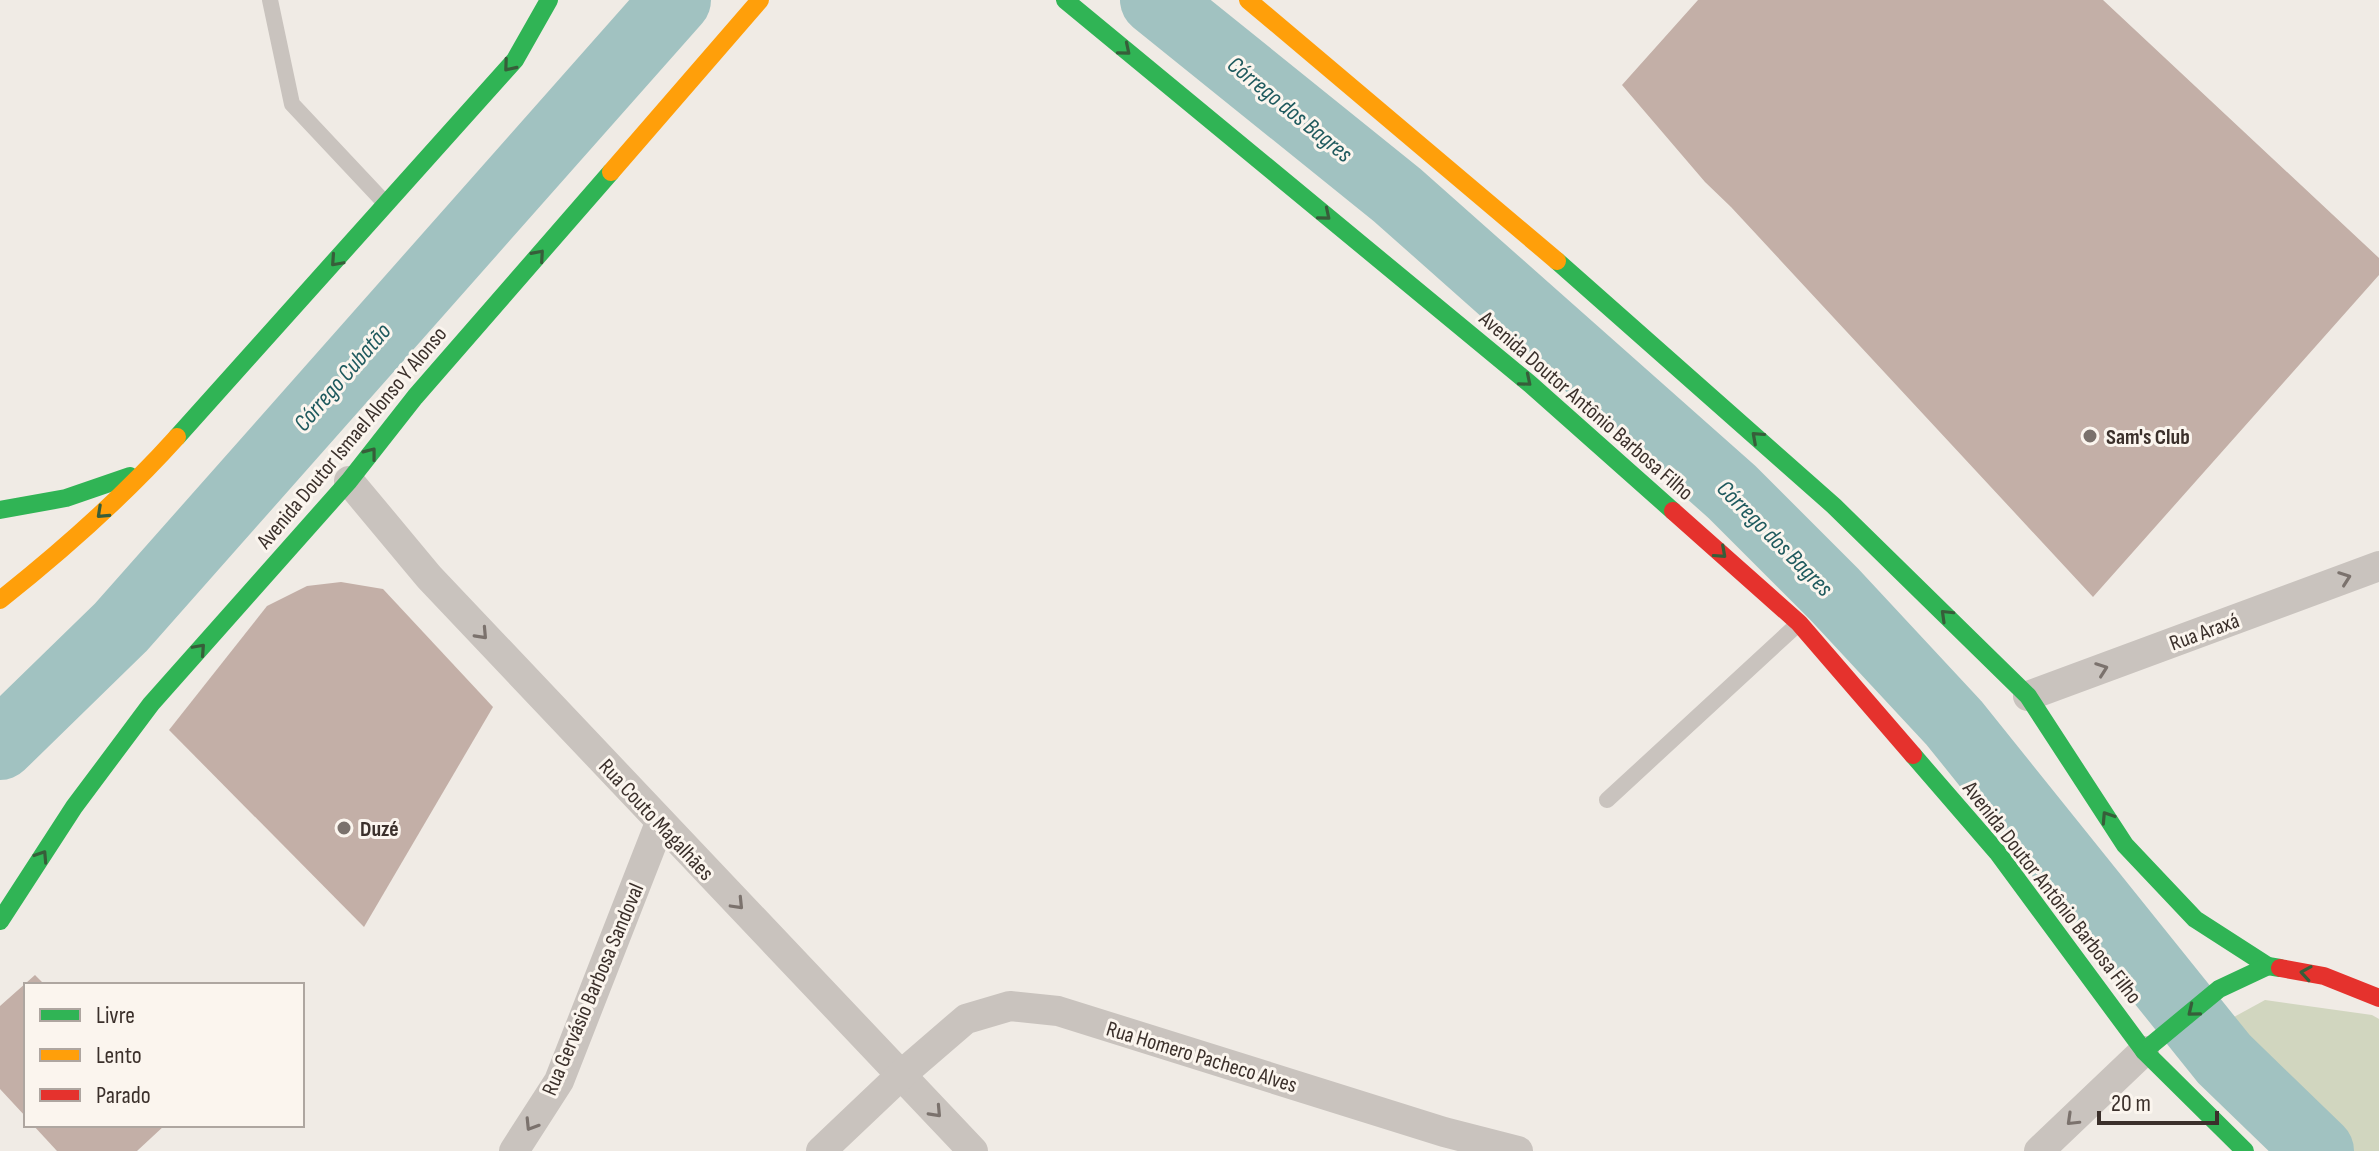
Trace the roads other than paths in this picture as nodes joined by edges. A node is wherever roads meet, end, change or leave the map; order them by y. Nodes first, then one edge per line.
1 (270, 0) edge
2 (549, 0) edge
3 (1049, 0) edge
4 (1065, 0) edge
5 (1248, 0) edge
6 (767, 3) edge
7 (1080, 12) junction
8 (387, 204) junction
9 (150, 467) junction
10 (349, 481) junction
11 (0, 510) edge
12 (2379, 566) edge
13 (0, 600) edge
14 (1799, 623) junction
15 (2028, 696) junction
16 (1607, 800) dead end
17 (660, 823) junction
18 (0, 921) edge
19 (2268, 966) junction
20 (2379, 998) edge
21 (2155, 1042) junction
22 (901, 1075) junction
23 (1435, 1141) edge
24 (514, 1151) edge
25 (821, 1151) edge
26 (973, 1151) edge
27 (1518, 1151) edge
28 (2039, 1151) edge
29 (2245, 1151) edge

1 - 8 lane
2 -> 8 main road
3 - 7 main road
4 - 7 main road, Avenida Doutor Antônio Barbosa Filho
15 -> 5 main road
10 -> 6 main road, Avenida Doutor Ismael Alonso Y Alonso
7 -> 14 main road, Avenida Doutor Antônio Barbosa Filho
8 -> 9 main road
9 - 11 main road
9 -> 13 main road
10 -> 17 street, Rua Couto Magalhães
18 -> 10 main road, Avenida Doutor Ismael Alonso Y Alonso
15 -> 12 street, Rua Araxá
14 - 16 lane
14 - 21 main road, Avenida Doutor Antônio Barbosa Filho
19 -> 15 main road
17 -> 22 street, Rua Couto Magalhães
17 -> 24 street, Rua Gervásio Barbosa Sandoval
20 -> 19 main road
19 -> 21 main road
21 -> 28 street
21 - 29 main road, Avenida Doutor Antônio Barbosa Filho
22 - 23 street, Rua Homero Pacheco Alves
22 - 25 street, Rua Homero Pacheco Alves
22 -> 26 street, Rua Couto Magalhães
23 - 27 street, Rua Homero Pacheco Alves

